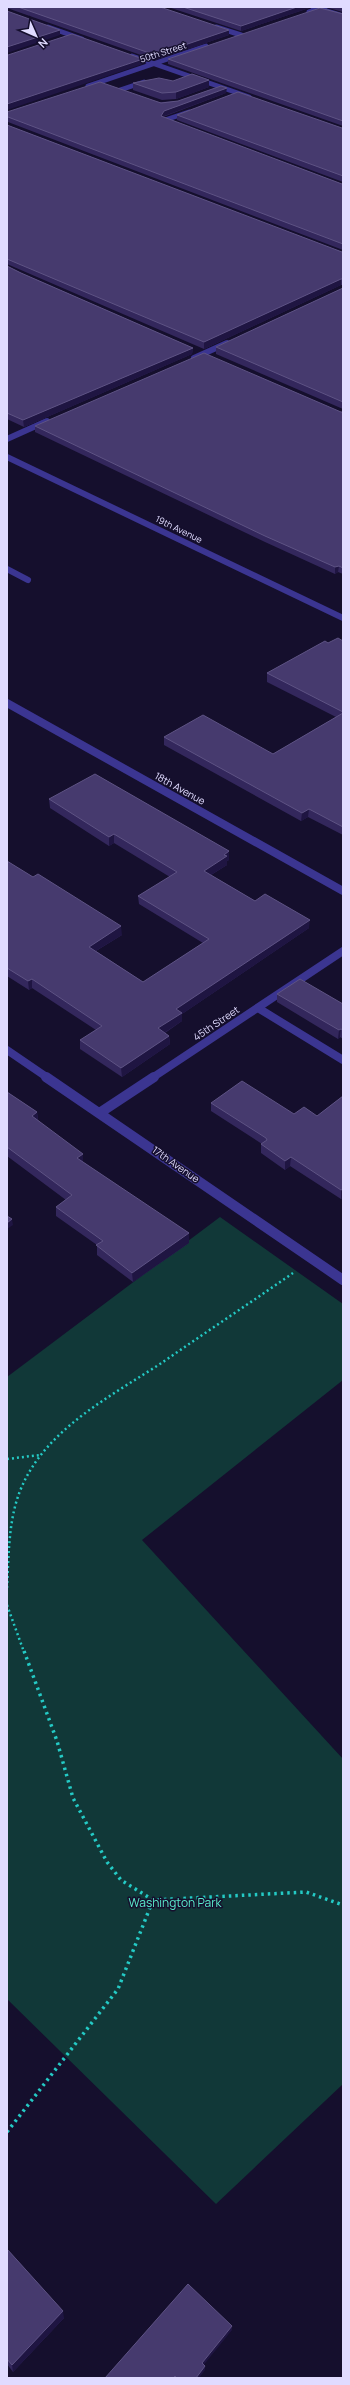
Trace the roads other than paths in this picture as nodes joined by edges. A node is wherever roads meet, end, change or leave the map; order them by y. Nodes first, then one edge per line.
1 (313, 7) edge
2 (326, 7) edge
3 (319, 9) junction
4 (305, 14) edge
5 (343, 16) edge
6 (43, 25) edge
7 (213, 25) edge
8 (248, 32) edge
9 (72, 35) junction
10 (241, 35) junction
11 (65, 38) edge
12 (226, 39) edge
13 (87, 40) edge
14 (212, 44) edge
15 (124, 53) edge
16 (153, 63) junction
17 (192, 77) junction
18 (148, 81) edge
19 (98, 82) junction
20 (179, 82) edge
21 (106, 85) edge
22 (84, 87) edge
23 (113, 87) edge
24 (222, 87) junction
25 (120, 90) junction
26 (215, 90) edge
27 (239, 93) junction
28 (134, 95) edge
29 (232, 96) edge
30 (254, 99) edge
31 (195, 110) edge
32 (180, 126) edge
33 (232, 341) edge
34 (196, 351) dead end
35 (204, 354) junction
36 (211, 357) edge
37 (189, 360) edge
38 (51, 420) edge
39 (7, 439) edge
40 (7, 457) edge
41 (7, 569) edge
42 (28, 580) dead end
43 (343, 618) edge
44 (7, 703) edge
45 (343, 891) edge
46 (343, 951) edge
47 (258, 1008) junction
48 (7, 1050) edge
49 (343, 1060) edge
50 (101, 1112) junction
51 (343, 1280) edge

1 - 3 street
2 - 3 street
3 - 4 street
3 - 5 street
6 - 9 street
7 - 10 street
8 - 10 street
9 - 11 street
9 - 13 street
10 - 12 street
14 - 16 street, 50th Street
15 - 16 street
16 - 17 street
16 - 19 street, 50th Street
17 - 20 street
17 - 24 street
18 - 25 street
19 - 21 street
19 - 22 street, 50th Street
23 - 25 street
24 - 26 street
24 - 27 street
25 - 28 street
27 - 29 street
27 - 30 street
31 - 32 street
33 - 35 street
34 - 35 street
35 - 36 street
35 - 37 street
38 - 39 street
40 - 43 street, 19th Avenue
41 - 42 street
44 - 45 street, 18th Avenue
46 - 47 street, 45th Street
47 - 49 street
47 - 50 street, 45th Street
48 - 50 street, 17th Avenue
50 - 51 street, 17th Avenue

